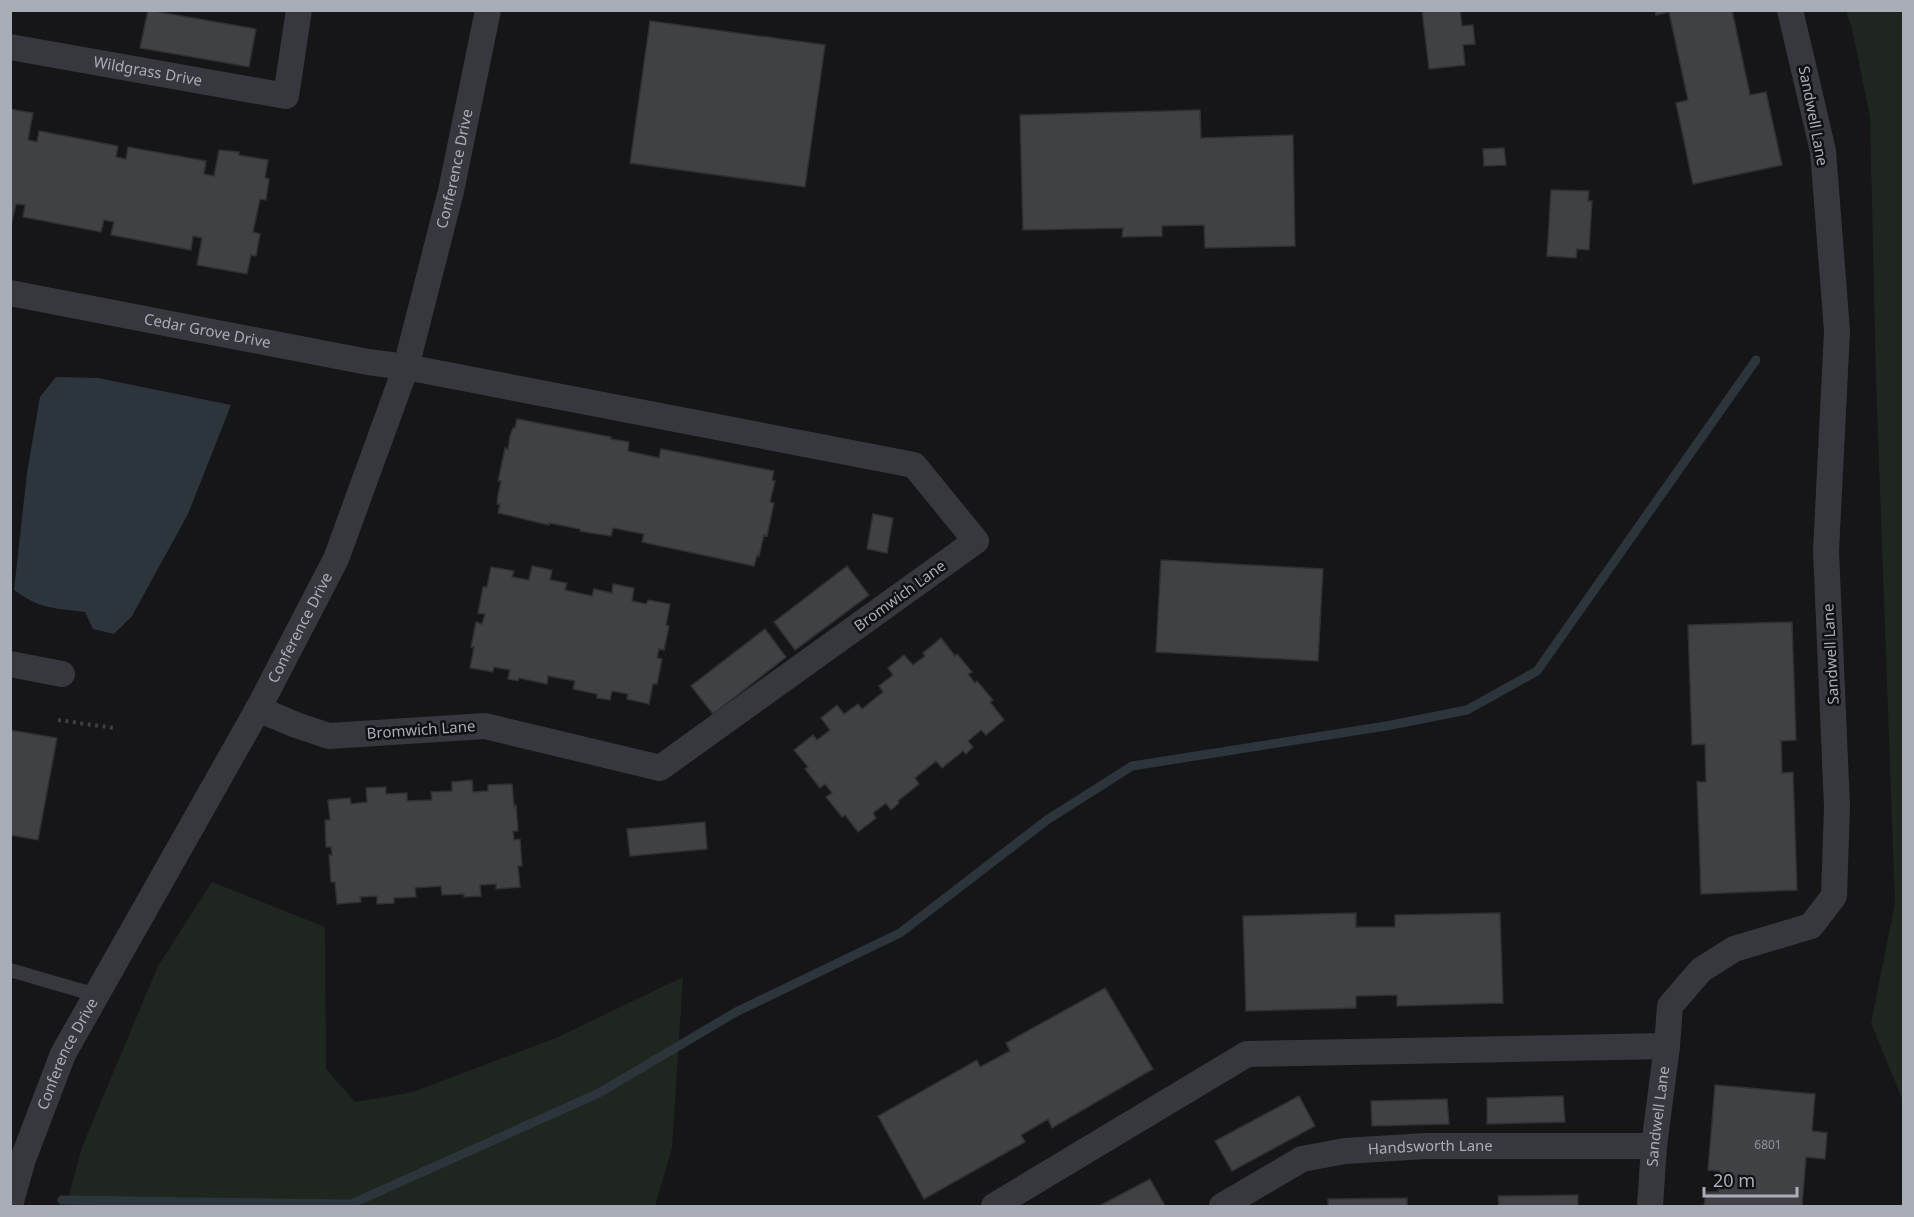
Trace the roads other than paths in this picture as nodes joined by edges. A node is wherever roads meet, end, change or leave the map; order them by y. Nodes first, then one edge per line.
1 (299, 10) edge
2 (488, 10) edge
3 (1790, 10) edge
4 (10, 47) edge
5 (10, 294) edge
6 (406, 367) junction
7 (10, 664) edge
8 (62, 674) dead end
9 (258, 709) junction
10 (10, 970) edge
11 (96, 995) junction
12 (1667, 1046) junction
13 (1654, 1146) junction
14 (10, 1205) edge
15 (994, 1206) edge
16 (1222, 1206) edge
17 (1650, 1206) edge

1 - 4 street, Wildgrass Drive
2 - 6 street, Conference Drive
3 - 12 street, Sandwell Lane
5 - 6 street, Cedar Grove Drive
6 - 9 street, Conference Drive
6 - 9 street, Bromwich Lane
7 - 8 street
9 - 11 street, Conference Drive
10 - 11 lane
11 - 14 street, Conference Drive
12 - 13 street, Sandwell Lane
12 - 15 street
13 - 16 street, Handsworth Lane
13 - 17 street, Sandwell Lane

